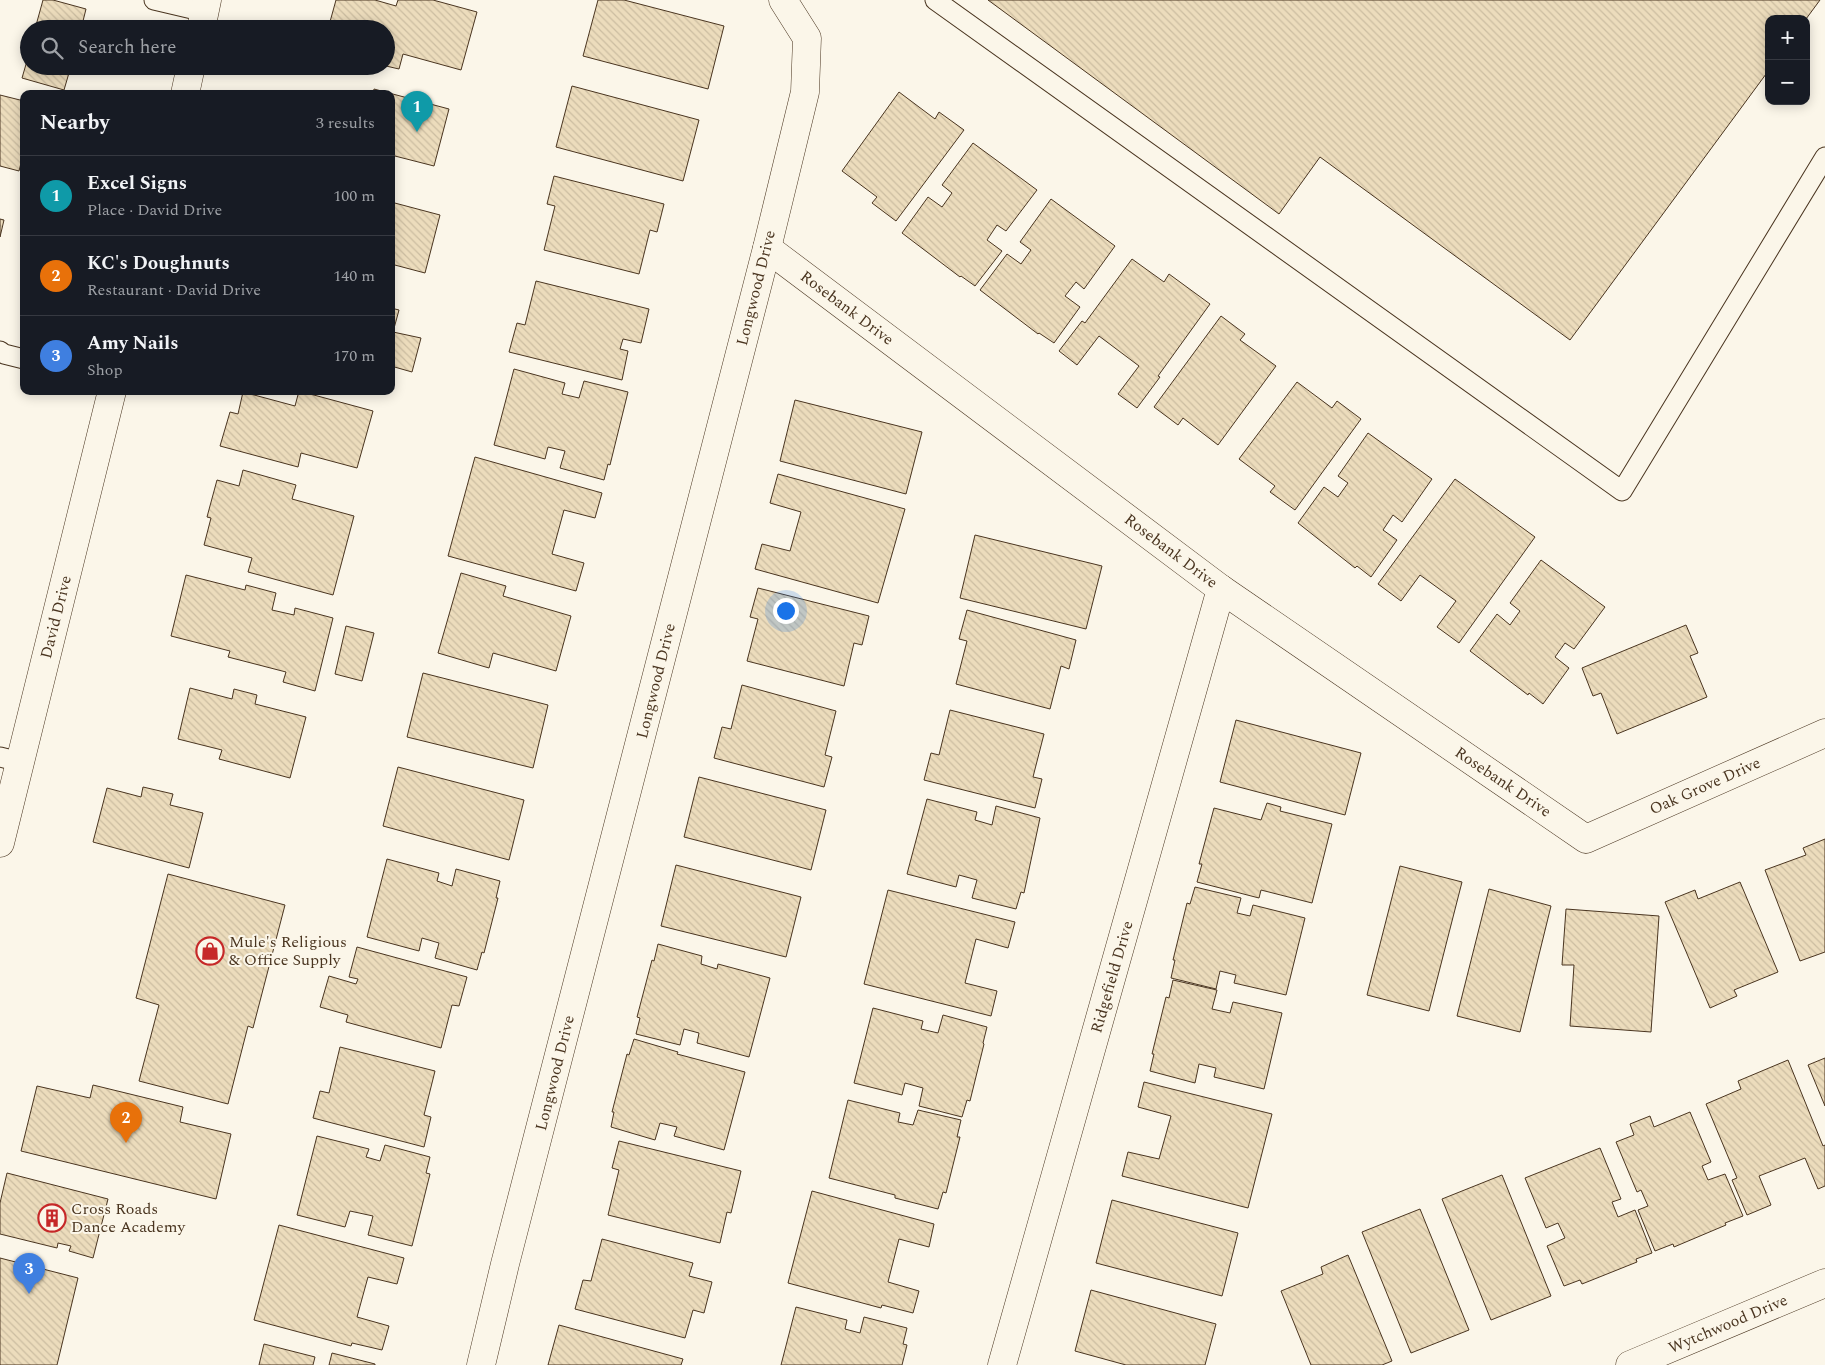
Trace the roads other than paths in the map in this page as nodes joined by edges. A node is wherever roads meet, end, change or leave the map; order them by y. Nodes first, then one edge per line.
1 (154, 0) edge
2 (783, 0) edge
3 (935, 0) edge
4 (204, 14) edge
5 (189, 75) edge
6 (186, 90) edge
7 (1825, 157) edge
8 (767, 248) junction
9 (0, 351) edge
10 (20, 358) edge
11 (111, 395) edge
12 (1221, 589) junction
13 (1825, 733) edge
14 (10, 760) edge
15 (1586, 839) joint
16 (0, 843) edge
17 (1825, 1283) edge
18 (481, 1365) edge
19 (1002, 1365) edge
20 (1630, 1365) edge

1 - 4 lane
2 - 8 street, Longwood Drive
3 - 7 lane
5 - 6 street
8 - 12 street, Rosebank Drive
8 - 18 street, Longwood Drive
9 - 10 lane
11 - 14 street, David Drive
12 - 15 street, Rosebank Drive
12 - 19 street, Ridgefield Drive
13 - 15 street, Oak Grove Drive
14 - 16 street, David Drive
17 - 20 street, Wytchwood Drive

